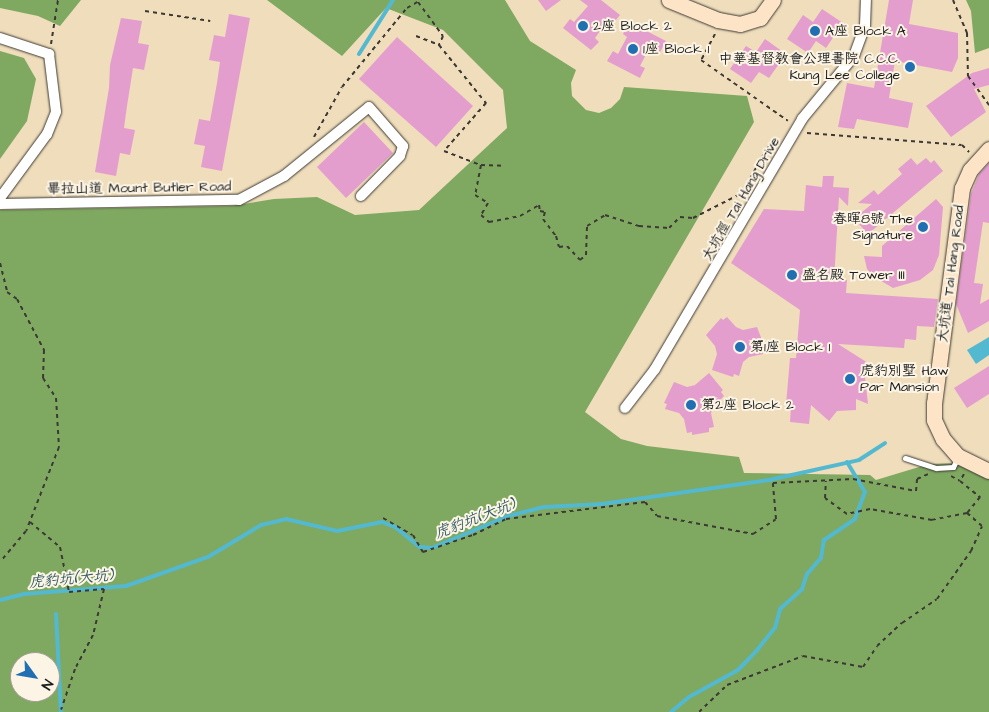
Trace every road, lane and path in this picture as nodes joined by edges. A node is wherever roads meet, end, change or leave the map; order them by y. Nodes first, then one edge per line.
1 (58, 0) edge
2 (421, 0) edge
3 (669, 0) edge
4 (773, 0) edge
5 (866, 0) edge
6 (953, 0) edge
7 (418, 2) junction
8 (145, 12) dead end
9 (210, 21) dead end
10 (717, 30) dead end
11 (416, 36) dead end
12 (0, 38) edge
13 (439, 44) junction
14 (49, 54) junction
15 (989, 105) edge
16 (790, 122) dead end
17 (804, 133) dead end
18 (312, 141) dead end
19 (778, 143) dead end
20 (989, 149) edge
21 (970, 154) dead end
22 (481, 165) junction
23 (505, 166) dead end
24 (361, 196) dead end
25 (0, 198) edge
26 (0, 204) edge
27 (0, 263) edge
28 (625, 408) dead end
29 (958, 456) junction
30 (905, 458) dead end
31 (967, 470) dead end
32 (989, 471) edge
33 (931, 473) dead end
34 (946, 474) dead end
35 (826, 480) junction
36 (960, 481) junction
37 (967, 513) junction
38 (383, 518) dead end
39 (30, 522) junction
40 (0, 562) edge
41 (61, 710) dead end
42 (699, 712) edge

1 - 14 path
2 - 7 path
3 - 4 main road
5 - 28 street, 大坑徑 Tai Hang Drive
6 - 15 path
7 - 13 path
7 - 18 path
8 - 9 path
10 - 16 path
11 - 13 path
12 - 14 street
13 - 22 path
14 - 25 street
17 - 21 path
19 - 22 path
20 - 29 main road, 大坑道 Tai Hang Road
22 - 23 path
24 - 26 street, 畢拉山道 Mount Butler Road
27 - 39 path
29 - 30 lane
29 - 32 main road, 大坑道 Tai Hang Road
31 - 36 path
33 - 35 path
34 - 36 path
35 - 37 path
35 - 38 path
36 - 37 path
37 - 42 path
39 - 40 path
39 - 41 path

